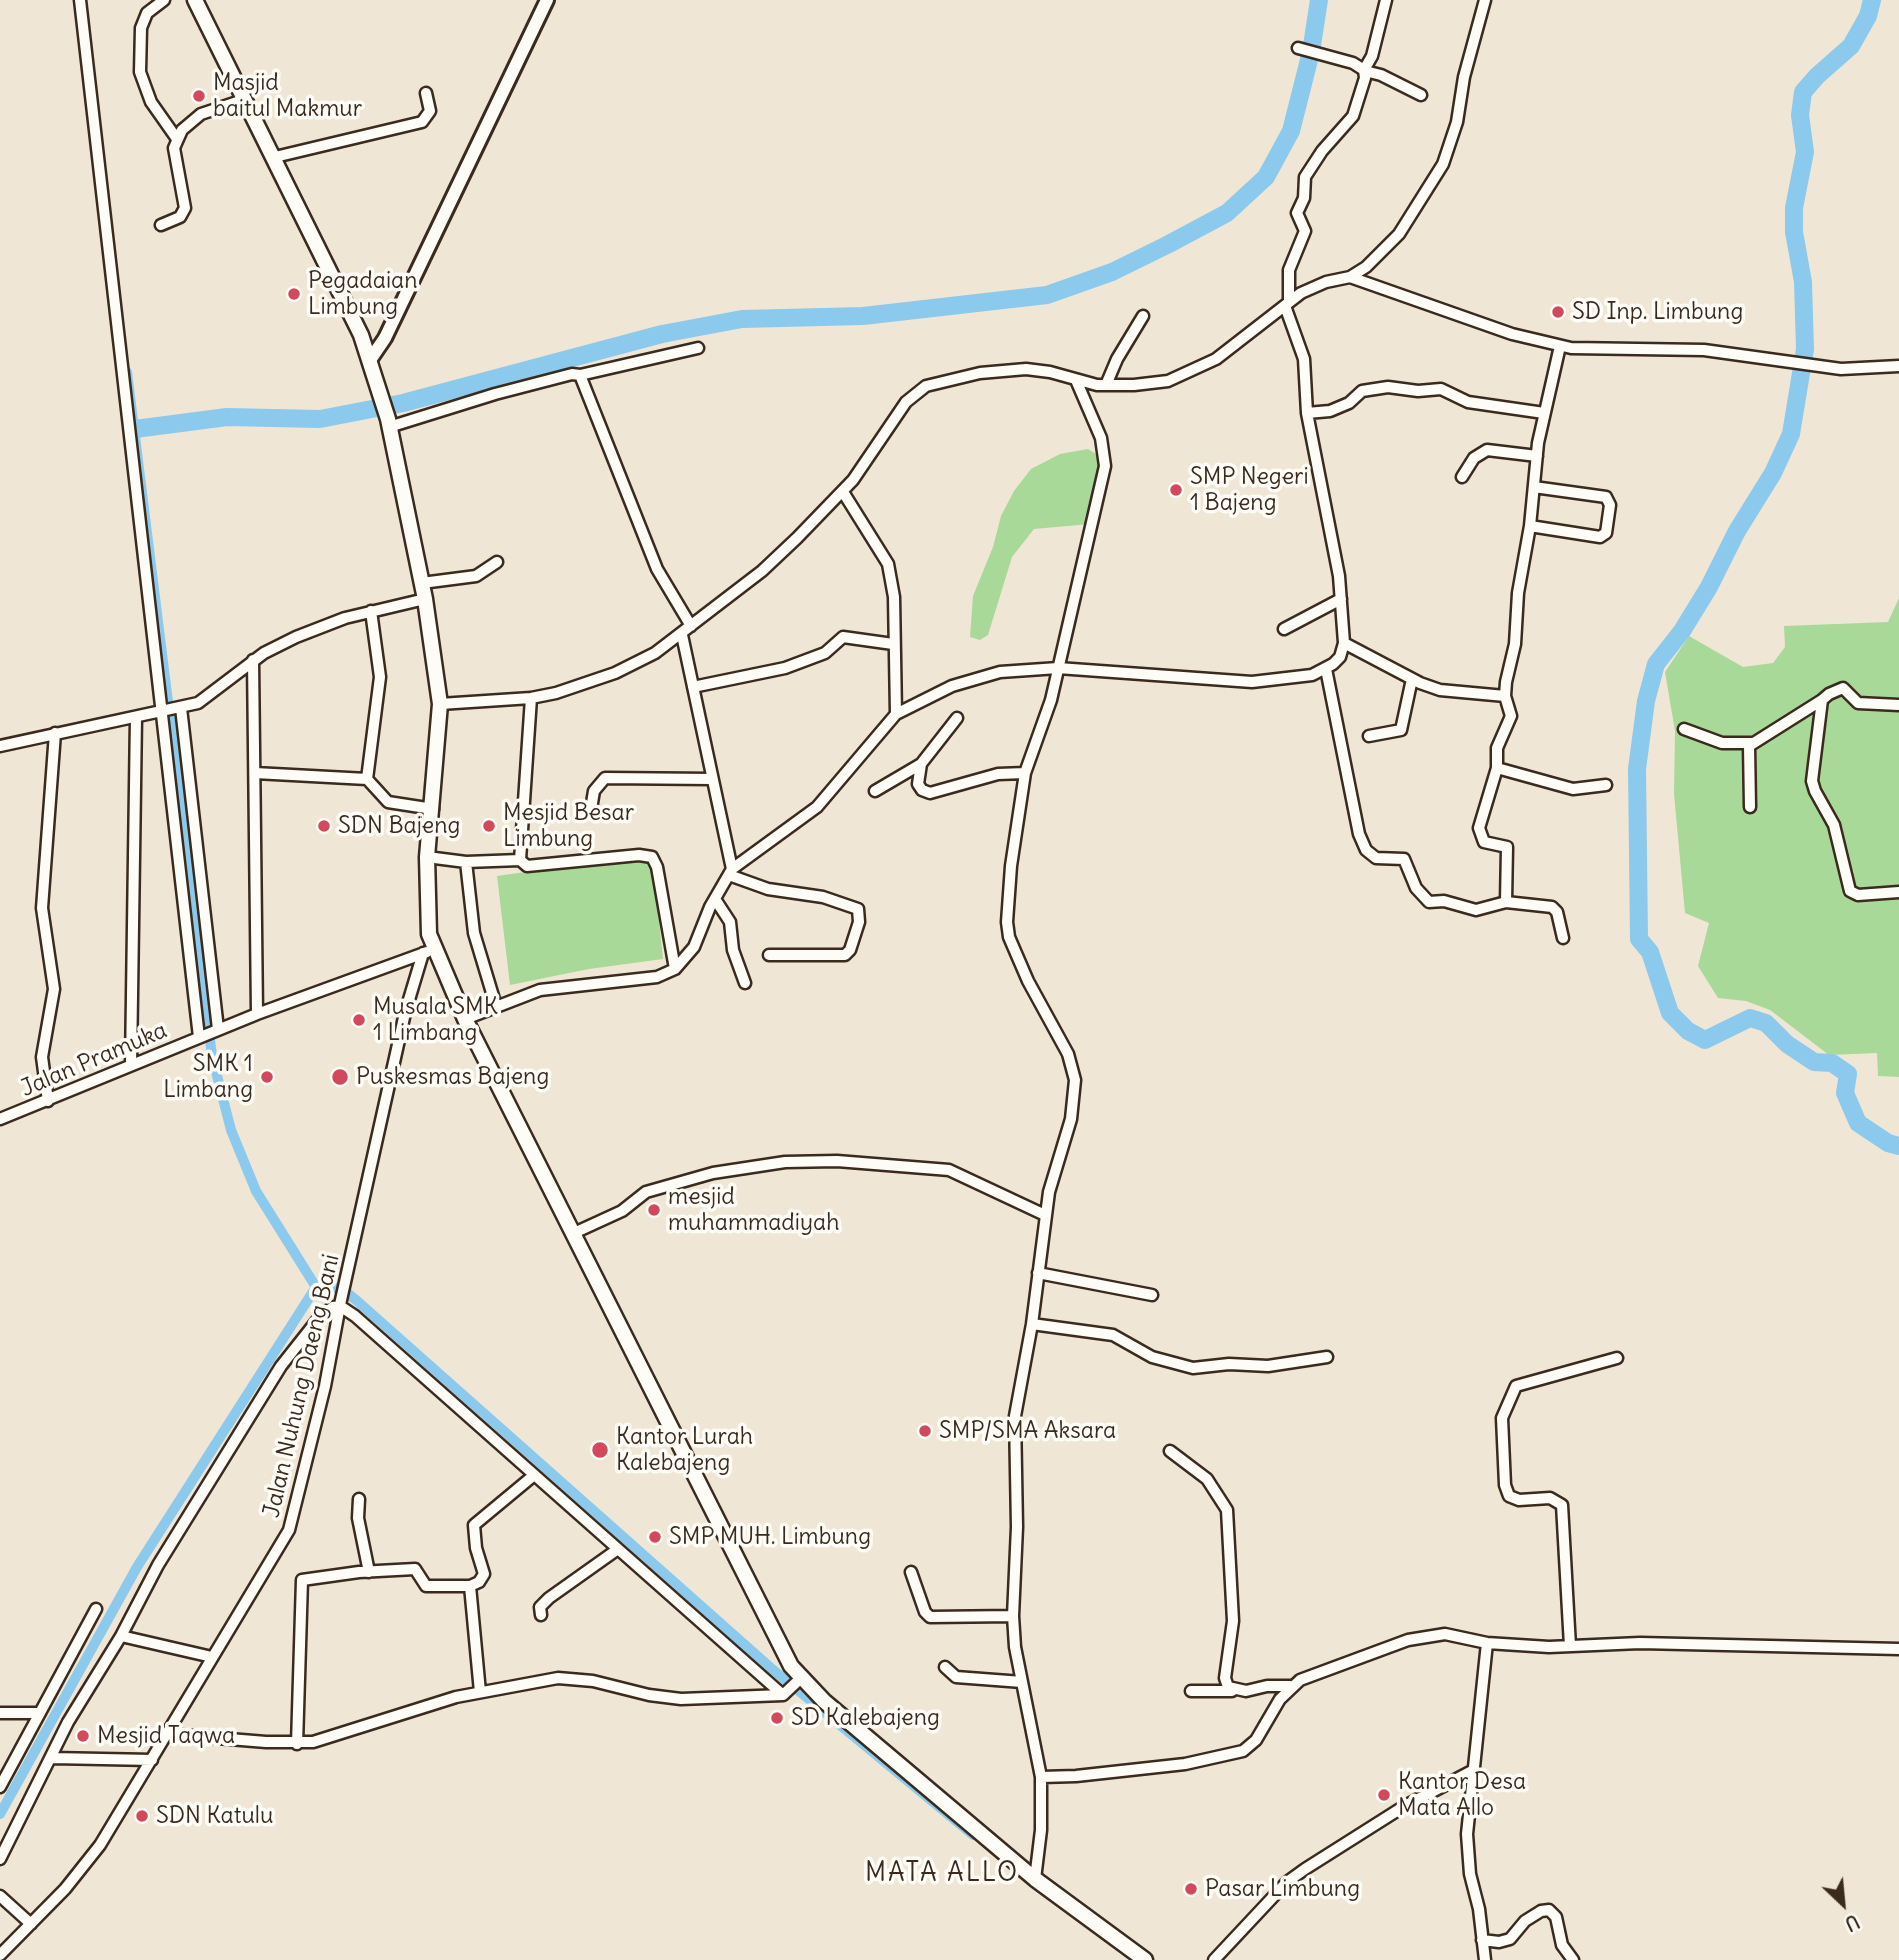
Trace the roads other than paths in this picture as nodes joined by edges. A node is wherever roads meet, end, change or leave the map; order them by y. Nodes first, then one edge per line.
1 (80, 0) edge
2 (164, 0) edge
3 (195, 0) edge
4 (547, 0) edge
5 (1386, 0) edge
6 (1485, 0) edge
7 (1301, 48) dead end
8 (1364, 70) junction
9 (426, 93) dead end
10 (1421, 94) dead end
11 (246, 99) junction
12 (177, 139) junction
13 (275, 157) junction
14 (161, 225) dead end
15 (1349, 277) junction
16 (1287, 304) junction
17 (1143, 316) dead end
18 (1560, 346) junction
19 (698, 348) dead end
20 (370, 360) junction
21 (1899, 366) edge
22 (580, 375) junction
23 (1076, 380) junction
24 (1107, 385) junction
25 (1307, 413) junction
26 (1544, 413) junction
27 (387, 417) junction
28 (1537, 456) junction
29 (1462, 477) dead end
30 (1534, 487) junction
31 (843, 492) junction
32 (1530, 526) junction
33 (497, 562) dead end
34 (422, 583) junction
35 (425, 599) junction
36 (1341, 599) junction
37 (371, 611) junction
38 (691, 626) junction
39 (1284, 629) dead end
40 (682, 635) junction
41 (1344, 643) junction
42 (893, 644) junction
43 (253, 660) junction
44 (1058, 667) junction
45 (1326, 669) junction
46 (1412, 680) junction
47 (693, 687) junction
48 (1505, 696) junction
49 (531, 698) junction
50 (1822, 700) junction
51 (440, 704) junction
52 (1899, 705) edge
53 (179, 709) junction
54 (164, 711) junction
55 (896, 714) junction
56 (136, 718) junction
57 (957, 718) dead end
58 (1684, 729) dead end
59 (55, 733) junction
60 (1369, 736) dead end
61 (1752, 743) junction
62 (0, 746) edge
63 (921, 764) junction
64 (1497, 768) junction
65 (1025, 773) junction
66 (255, 774) junction
67 (366, 779) junction
68 (712, 779) junction
69 (1606, 785) dead end
70 (875, 791) dead end
71 (1750, 807) dead end
72 (433, 809) junction
73 (591, 809) dead end
74 (428, 857) junction
75 (520, 860) junction
76 (466, 862) junction
77 (730, 872) junction
78 (1899, 891) edge
79 (715, 899) junction
80 (1506, 902) junction
81 (1563, 938) dead end
82 (428, 952) junction
83 (769, 955) dead end
84 (675, 970) junction
85 (745, 983) dead end
86 (496, 1006) junction
87 (257, 1014) junction
88 (466, 1019) junction
89 (216, 1030) junction
90 (201, 1036) junction
91 (131, 1065) junction
92 (48, 1101) junction
93 (0, 1119) edge
94 (1045, 1215) junction
95 (574, 1233) junction
96 (1038, 1273) junction
97 (1152, 1295) dead end
98 (340, 1303) junction
99 (1032, 1324) junction
100 (1327, 1357) dead end
101 (1618, 1358) dead end
102 (1170, 1451) dead end
103 (533, 1476) junction
104 (359, 1499) dead end
105 (618, 1549) junction
106 (369, 1572) junction
107 (911, 1572) dead end
108 (471, 1586) junction
109 (96, 1609) dead end
110 (541, 1615) dead end
111 (1013, 1616) junction
112 (121, 1636) junction
113 (1487, 1643) junction
114 (1570, 1646) junction
115 (1899, 1650) edge
116 (212, 1657) junction
117 (945, 1667) dead end
118 (1022, 1682) junction
119 (1290, 1686) junction
120 (791, 1688) junction
121 (1191, 1691) dead end
122 (1232, 1691) junction
123 (480, 1692) junction
124 (0, 1713) edge
125 (40, 1713) junction
126 (168, 1734) junction
127 (297, 1744) junction
128 (52, 1758) junction
129 (152, 1760) junction
130 (1474, 1770) junction
131 (1041, 1777) junction
132 (0, 1787) edge
133 (0, 1859) edge
134 (1035, 1879) junction
135 (0, 1896) edge
136 (31, 1924) junction
137 (1482, 1940) junction
138 (0, 1955) edge
139 (1145, 1960) edge
140 (1213, 1960) edge
141 (1485, 1960) edge
142 (1573, 1960) edge

1 - 54 street
2 - 12 street
3 - 11 highway
4 - 20 main road
5 - 8 street
6 - 15 street
7 - 8 street
8 - 10 street
8 - 16 street
9 - 13 street
11 - 12 street
11 - 13 highway
12 - 14 street
13 - 20 highway
15 - 16 street
15 - 18 street
16 - 24 street
16 - 25 street
17 - 24 street
18 - 21 street
18 - 26 street
19 - 22 street
20 - 27 highway
22 - 27 street
22 - 38 street
23 - 24 street
23 - 31 street
23 - 44 street
25 - 26 street
25 - 36 street
26 - 28 street
27 - 34 highway
28 - 29 street
28 - 30 street
30 - 32 street
30 - 32 street
31 - 38 street
31 - 42 street
32 - 48 street
33 - 34 street
34 - 35 highway
35 - 37 street
35 - 51 highway
36 - 39 street
36 - 41 street
37 - 43 street
37 - 67 street
38 - 40 street
40 - 47 street
40 - 49 street
41 - 45 street
41 - 46 street
42 - 47 street
42 - 55 street
43 - 53 street
43 - 66 street
44 - 45 street
44 - 55 street
44 - 65 street
45 - 80 street
46 - 48 street
46 - 60 street
47 - 68 street
48 - 64 street
49 - 51 street
49 - 75 street
50 - 52 street
50 - 61 street
50 - 78 street
51 - 72 highway
53 - 54 street
53 - 89 street
54 - 56 street
54 - 90 street
55 - 77 street
56 - 59 street
56 - 91 street
57 - 63 street
58 - 61 street
59 - 62 street
59 - 92 street
61 - 71 street
63 - 65 street
63 - 70 street
64 - 69 street
64 - 80 street
65 - 94 street
66 - 67 street
66 - 87 street
67 - 72 street
68 - 73 street
68 - 77 street
72 - 74 highway
74 - 76 street
74 - 82 highway
75 - 76 street
75 - 84 street
76 - 86 street
77 - 79 street
77 - 83 street
79 - 84 street
79 - 85 street
80 - 81 street
82 - 87 street, Jalan Pramuka
82 - 88 highway
82 - 98 street, Jalan Nuhung Daeng Bani
84 - 86 street
86 - 88 street
87 - 89 street, Jalan Pramuka
88 - 95 highway
89 - 90 street, Jalan Pramuka
90 - 91 street, Jalan Pramuka
91 - 92 street, Jalan Pramuka
92 - 93 street, Jalan Pramuka
94 - 95 street
94 - 96 street
95 - 120 highway
96 - 97 street
96 - 99 street
98 - 103 street
98 - 112 street
98 - 116 street, Jalan Nuhung Daeng Bani
99 - 100 street
99 - 111 street
101 - 114 street
102 - 122 street
103 - 105 street
103 - 108 street
104 - 106 street
105 - 110 street
105 - 120 street
106 - 108 street
106 - 127 street
107 - 111 street
108 - 123 street
109 - 125 street
111 - 118 street
112 - 116 street
112 - 128 street
113 - 114 street
113 - 119 street
113 - 130 street
114 - 115 street
116 - 126 street, Jalan Nuhung Daeng Bani
117 - 118 street
118 - 131 street
119 - 122 street
119 - 131 street
120 - 123 street
120 - 134 highway
121 - 122 street
123 - 127 street
124 - 125 street
125 - 132 street
126 - 127 street
126 - 129 street, Jalan Nuhung Daeng Bani
128 - 129 street
128 - 133 street
129 - 136 street, Jalan Nuhung Daeng Bani
130 - 137 street
130 - 140 street
131 - 134 street
134 - 139 highway
135 - 136 street
136 - 138 street, Jalan Nuhung Daeng Bani
137 - 141 street
137 - 142 street

